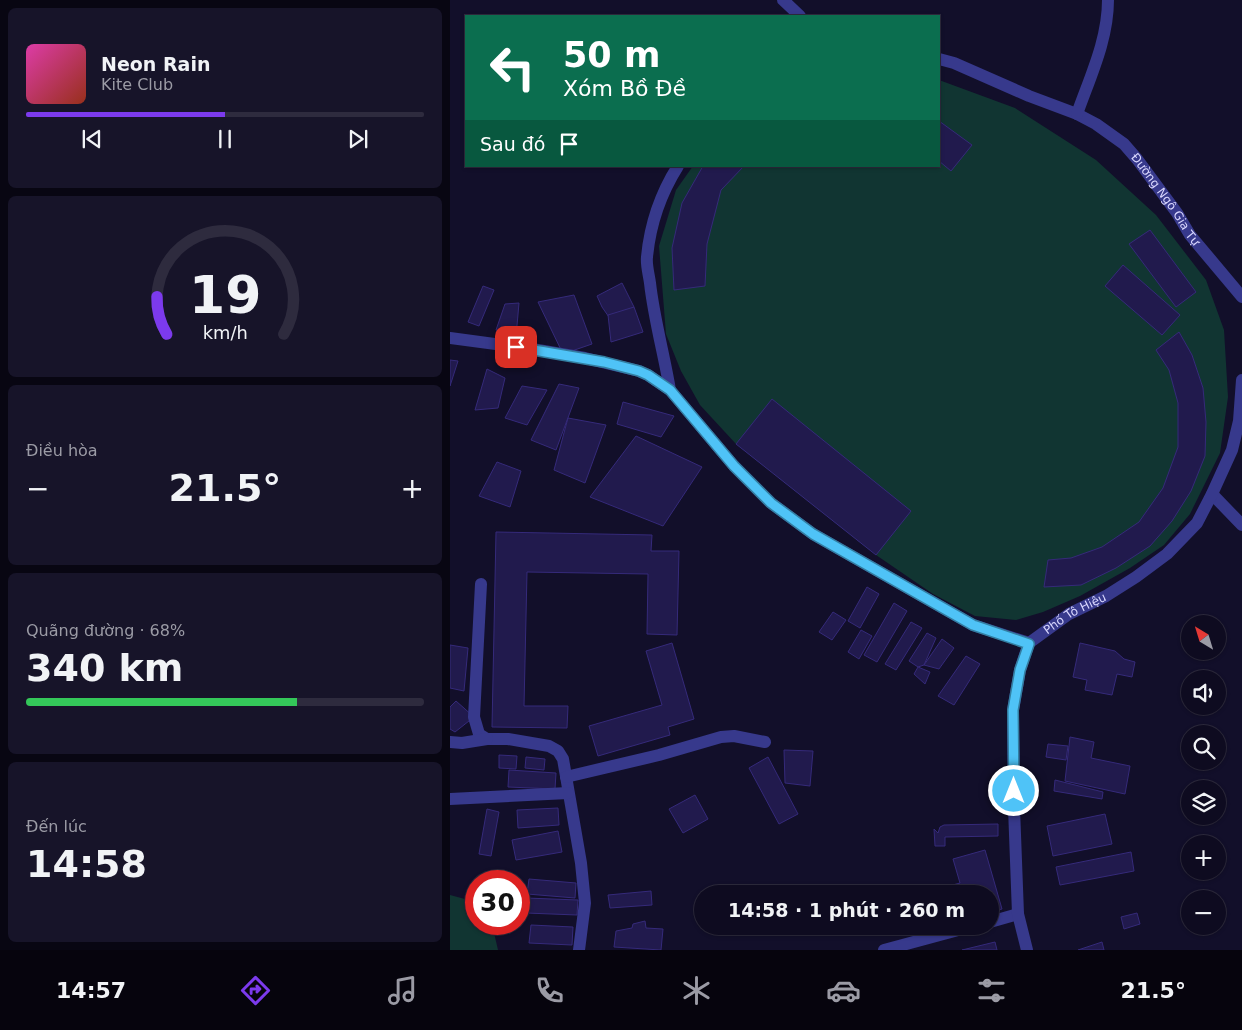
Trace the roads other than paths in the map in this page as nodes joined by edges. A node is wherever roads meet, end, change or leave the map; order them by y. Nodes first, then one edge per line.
1 (783, 0) edge
2 (1108, 0) edge
3 (799, 15) edge
4 (940, 59) edge
5 (1077, 114) junction
6 (677, 167) edge
7 (1242, 297) edge
8 (450, 338) edge
9 (1242, 380) edge
10 (670, 390) junction
11 (1212, 494) junction
12 (1242, 525) edge
13 (481, 584) dead end
14 (1029, 644) junction
15 (487, 739) junction
16 (450, 742) edge
17 (765, 742) dead end
18 (566, 777) junction
19 (568, 793) junction
20 (450, 799) edge
21 (1018, 914) junction
22 (999, 919) edge
23 (940, 935) edge
24 (579, 950) edge
25 (884, 950) edge
26 (1027, 950) edge

1 - 3 street
2 - 5 street
4 - 5 street, Đường Ngô Gia Tự
5 - 7 street, Đường Ngô Gia Tự
6 - 10 street
8 - 10 street
9 - 11 street, Phố Tô Hiệu
10 - 14 street
11 - 12 street
11 - 14 street, Phố Tô Hiệu
13 - 15 street
14 - 21 street
15 - 16 street
15 - 18 street
17 - 18 street
18 - 19 street
19 - 20 street
19 - 24 street
21 - 22 street
21 - 26 street
23 - 25 street

